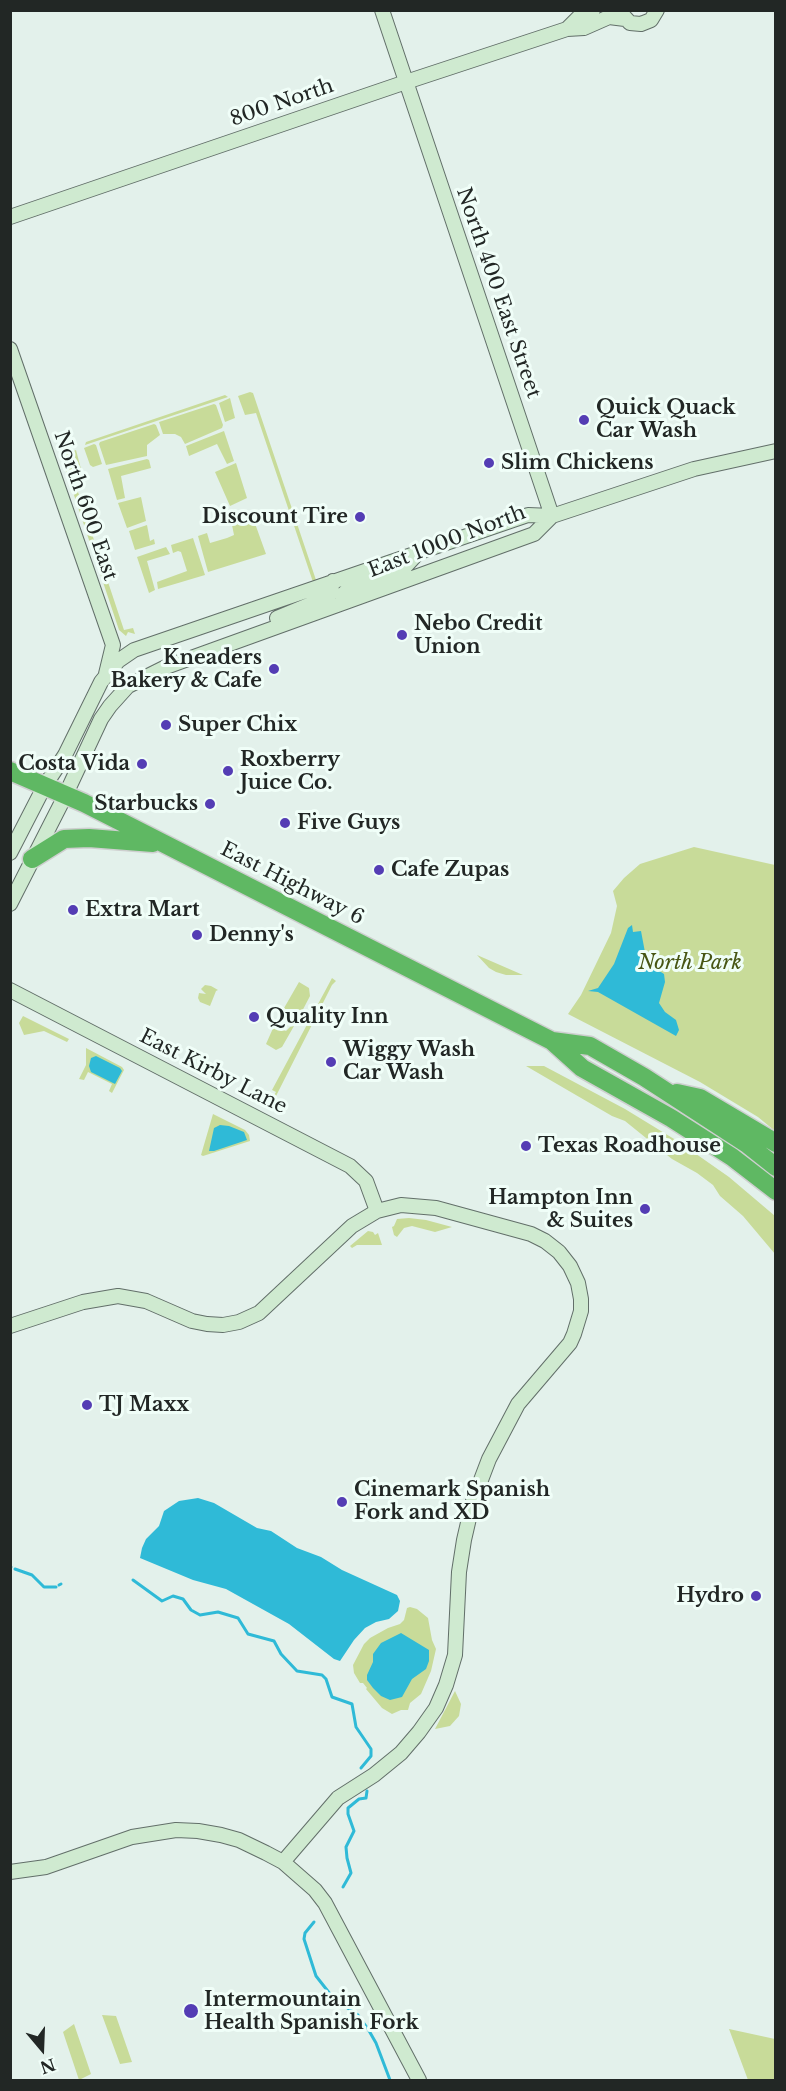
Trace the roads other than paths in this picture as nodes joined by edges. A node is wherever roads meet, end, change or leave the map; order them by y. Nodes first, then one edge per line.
1 (382, 10) edge
2 (593, 10) edge
3 (659, 12) edge
4 (622, 15) edge
5 (567, 29) junction
6 (406, 82) junction
7 (10, 217) edge
8 (10, 349) edge
9 (776, 451) edge
10 (552, 516) junction
11 (417, 553) junction
12 (333, 581) junction
13 (342, 602) junction
14 (257, 633) junction
15 (113, 645) junction
16 (134, 650) junction
17 (105, 676) junction
18 (10, 771) edge
19 (44, 787) junction
20 (65, 796) junction
21 (161, 844) junction
22 (10, 853) edge
23 (32, 859) junction
24 (10, 904) edge
25 (10, 990) edge
26 (552, 1041) junction
27 (669, 1092) junction
28 (776, 1143) edge
29 (776, 1167) edge
30 (775, 1191) edge
31 (377, 1211) junction
32 (10, 1326) edge
33 (283, 1862) junction
34 (10, 1872) edge
35 (419, 2080) edge

1 - 6 street, North 400 East Street
2 - 5 street, 800 North
3 - 4 street, 800 North
4 - 5 street, 800 North
5 - 6 street, 800 North
6 - 7 street, 800 North
6 - 10 street, North 400 East Street
8 - 15 street, North 600 East
9 - 10 street
10 - 11 street, East 1000 North
10 - 13 street, East 1000 North
11 - 12 street, East 1000 North
11 - 13 street
12 - 14 street
12 - 16 street, East 1000 North
13 - 14 street, East 1000 North
14 - 20 street, East 1000 North
15 - 16 street
15 - 17 street
16 - 17 street, East 1000 North
17 - 19 street, East 1000 North
18 - 19 highway, East Highway 6
19 - 20 highway, East Highway 6
19 - 22 street, East 1000 North
20 - 21 highway, East Highway 6
20 - 23 street, East 1000 North
21 - 23 highway
21 - 26 highway, East Highway 6
23 - 24 street, East 1000 North
25 - 31 street, East Kirby Lane
26 - 27 highway, East Highway 6
26 - 30 highway, East Highway 6
27 - 28 highway
27 - 29 highway, East Highway 6
31 - 32 street
31 - 33 street
33 - 34 street
33 - 35 street

